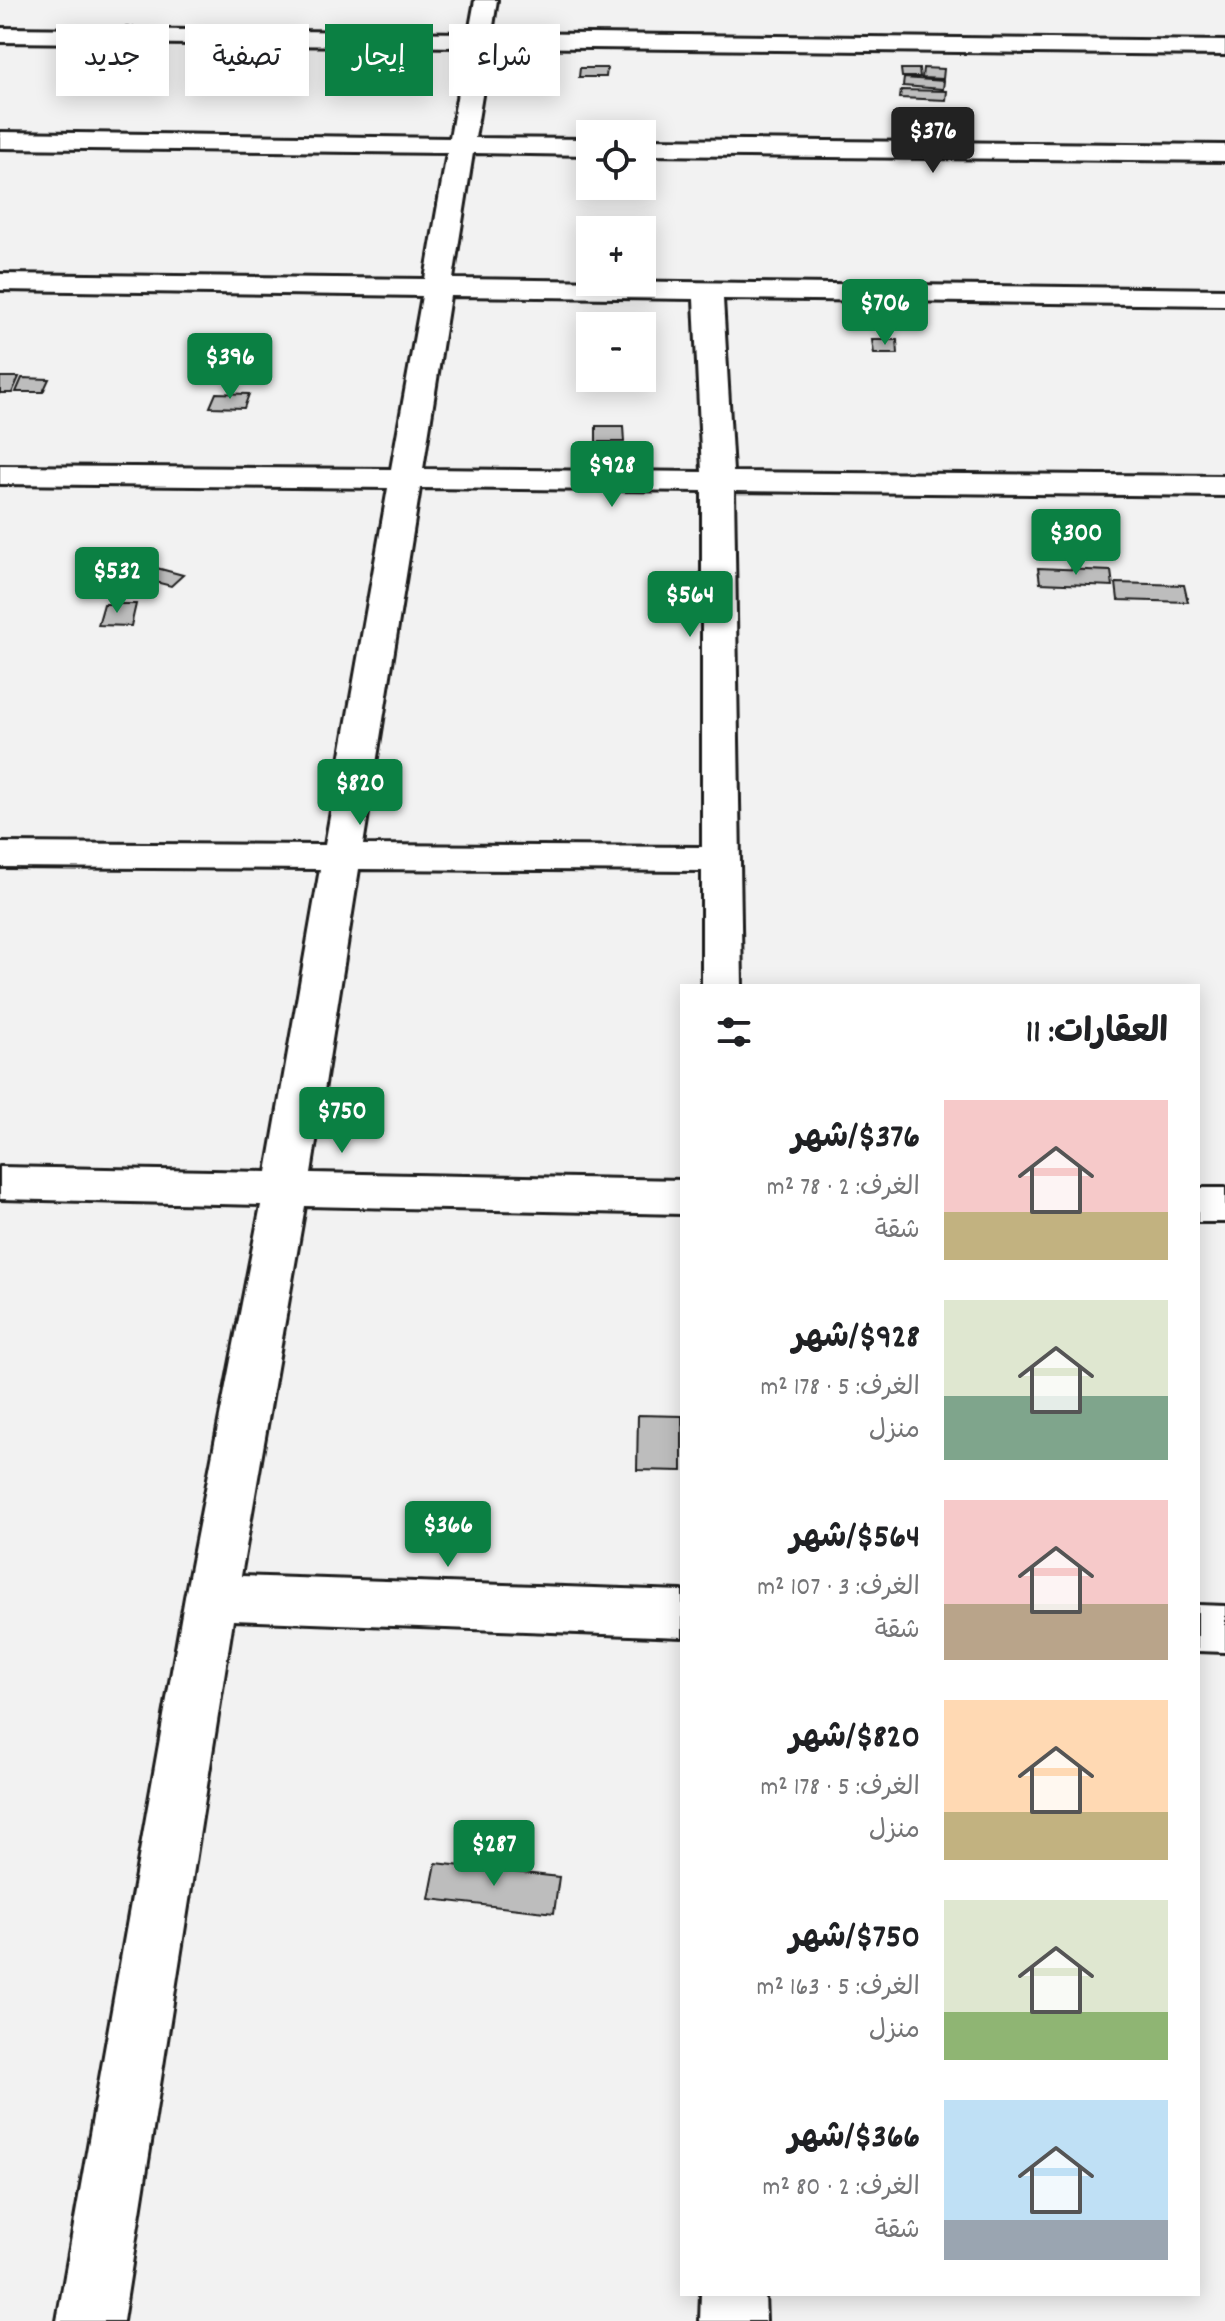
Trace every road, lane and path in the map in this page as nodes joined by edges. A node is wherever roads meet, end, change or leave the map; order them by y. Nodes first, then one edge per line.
1 (484, 20) edge
2 (0, 35) edge
3 (1225, 48) edge
4 (0, 140) edge
5 (463, 145) junction
6 (576, 147) edge
7 (656, 147) edge
8 (1225, 153) edge
9 (0, 282) edge
10 (439, 288) junction
11 (708, 291) junction
12 (1225, 297) edge
13 (0, 475) edge
14 (406, 480) junction
15 (718, 482) junction
16 (1225, 486) edge
17 (0, 855) edge
18 (342, 858) junction
19 (721, 859) junction
20 (722, 984) edge
21 (0, 1183) edge
22 (286, 1188) junction
23 (680, 1197) edge
24 (1200, 1205) edge
25 (1225, 1205) edge
26 (211, 1597) junction
27 (680, 1614) edge
28 (1200, 1628) edge
29 (1225, 1629) edge
30 (733, 2296) edge
31 (90, 2321) edge
32 (733, 2321) edge

1 - 2 street
1 - 3 street
1 - 5 street
4 - 5 street
5 - 6 street
5 - 10 street
7 - 8 street
9 - 10 street
10 - 11 street
10 - 14 street
11 - 12 street
11 - 15 street
13 - 14 street
14 - 15 street
14 - 18 street
15 - 16 street
15 - 19 street
17 - 18 street
18 - 19 street
18 - 22 street
19 - 20 street
21 - 22 street
22 - 23 street
22 - 26 street
24 - 25 street
26 - 27 street
26 - 31 street
28 - 29 street
30 - 32 street

